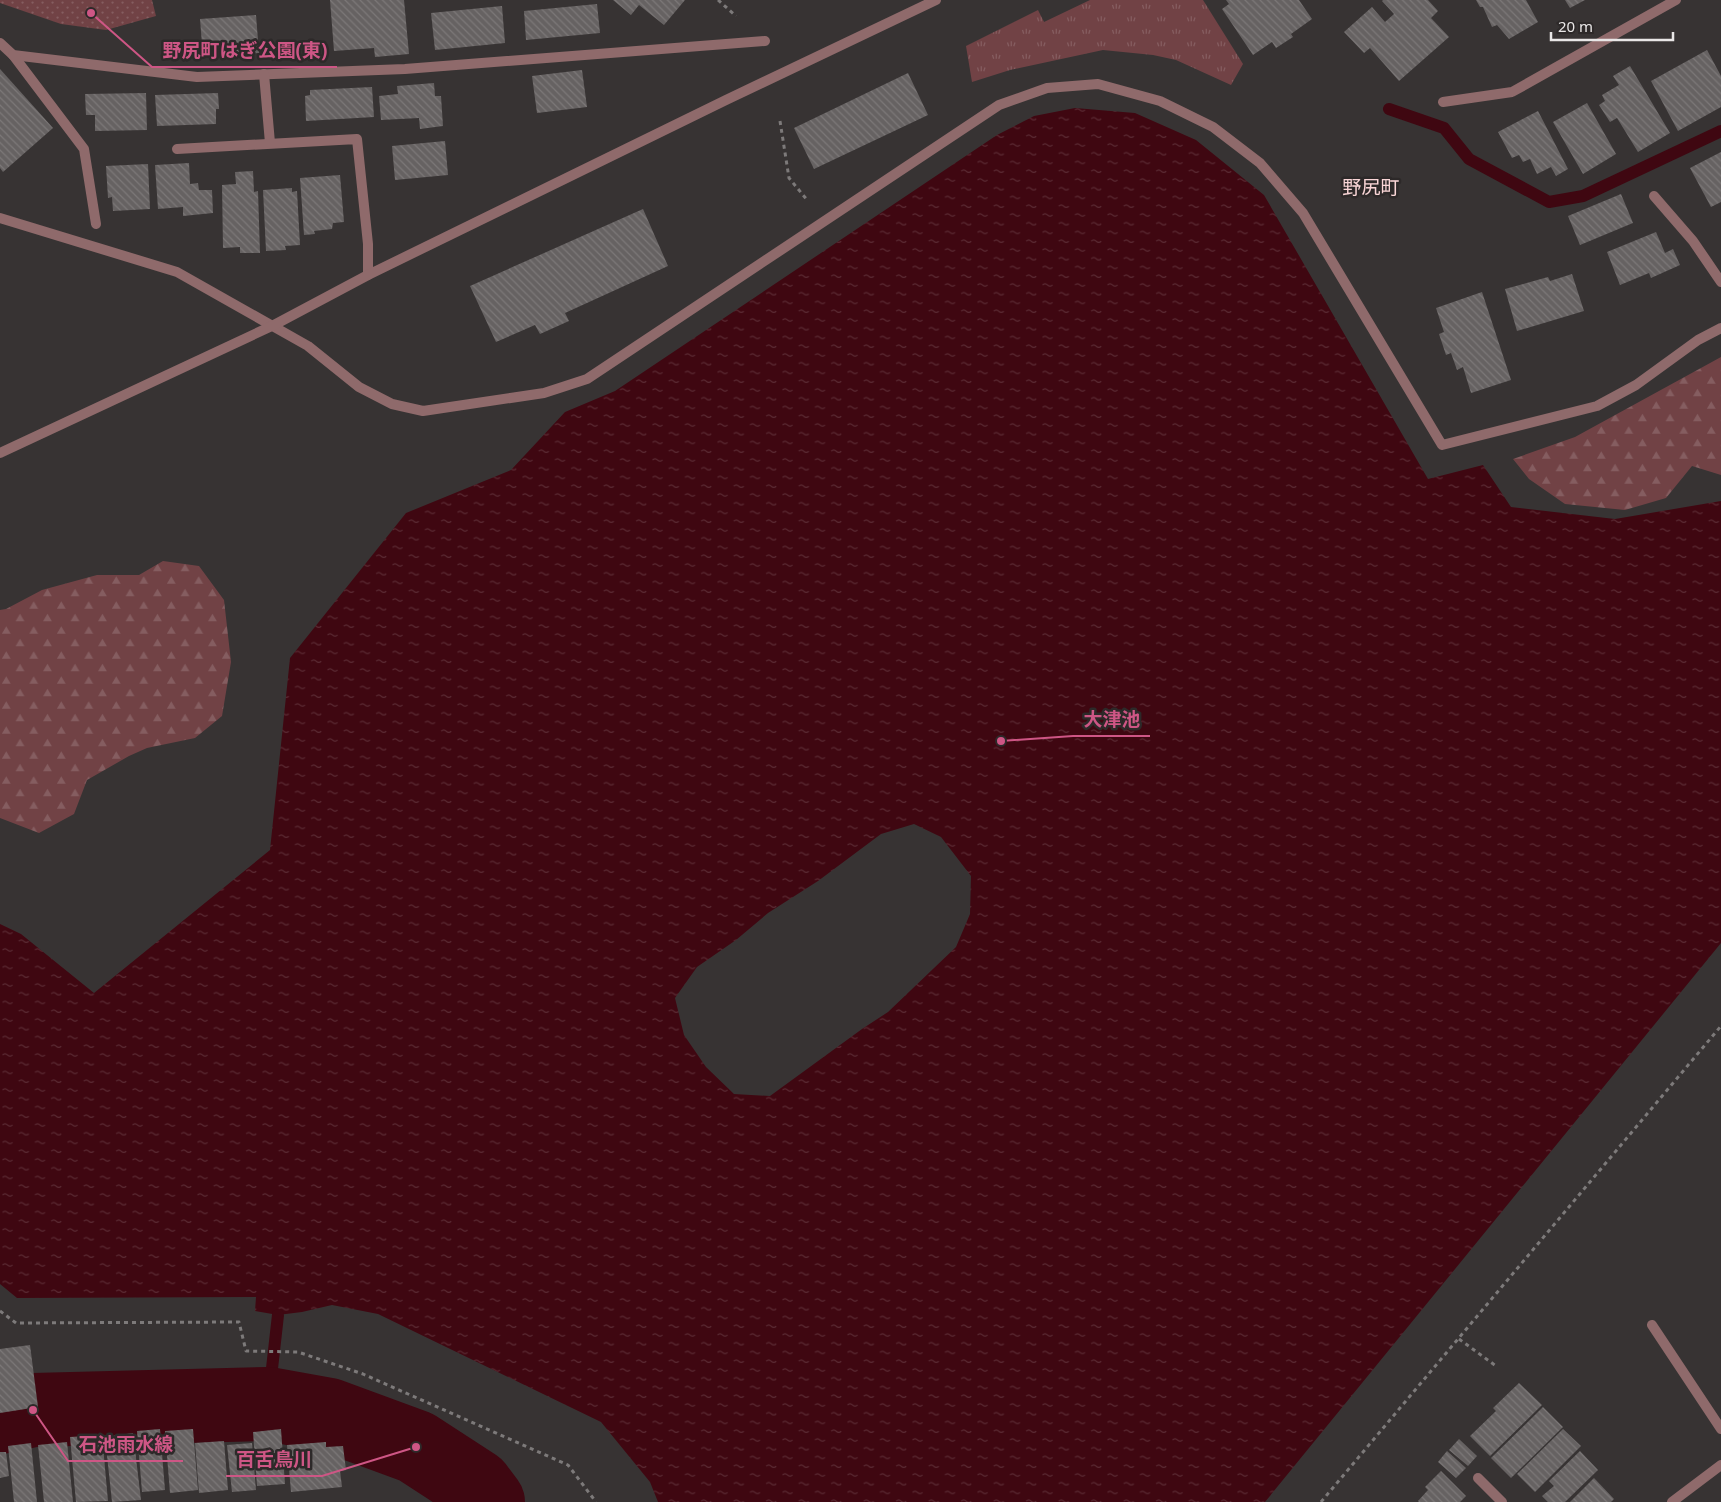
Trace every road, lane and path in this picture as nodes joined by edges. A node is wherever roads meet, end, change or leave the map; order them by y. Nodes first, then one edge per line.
1 (936, 0) edge
2 (1676, 0) edge
3 (765, 41) dead end
4 (0, 43) edge
5 (13, 54) junction
6 (264, 74) junction
7 (1443, 102) dead end
8 (780, 121) dead end
9 (270, 143) junction
10 (177, 149) dead end
11 (1654, 196) dead end
12 (0, 218) edge
13 (825, 221) junction
14 (96, 224) dead end
15 (368, 275) junction
16 (1721, 282) edge
17 (274, 325) junction
18 (1721, 328) edge
19 (0, 453) edge
20 (1721, 1026) edge
21 (0, 1311) edge
22 (1652, 1325) dead end
23 (1459, 1339) junction
24 (1496, 1366) dead end
25 (1721, 1429) edge
26 (1721, 1465) edge
27 (1478, 1478) dead end
28 (596, 1502) edge
29 (1321, 1502) edge
30 (1502, 1502) edge
31 (1672, 1502) edge

1 - 15 street
2 - 7 street
3 - 6 street
4 - 5 street
5 - 6 street
5 - 14 street
6 - 9 street
8 - 13 path
9 - 10 street
9 - 15 street
11 - 16 street
12 - 17 street
13 - 17 street
13 - 18 street
15 - 17 street
17 - 19 street
20 - 23 path
21 - 28 path
22 - 25 street
23 - 24 path
23 - 29 path
26 - 31 street
27 - 30 street

